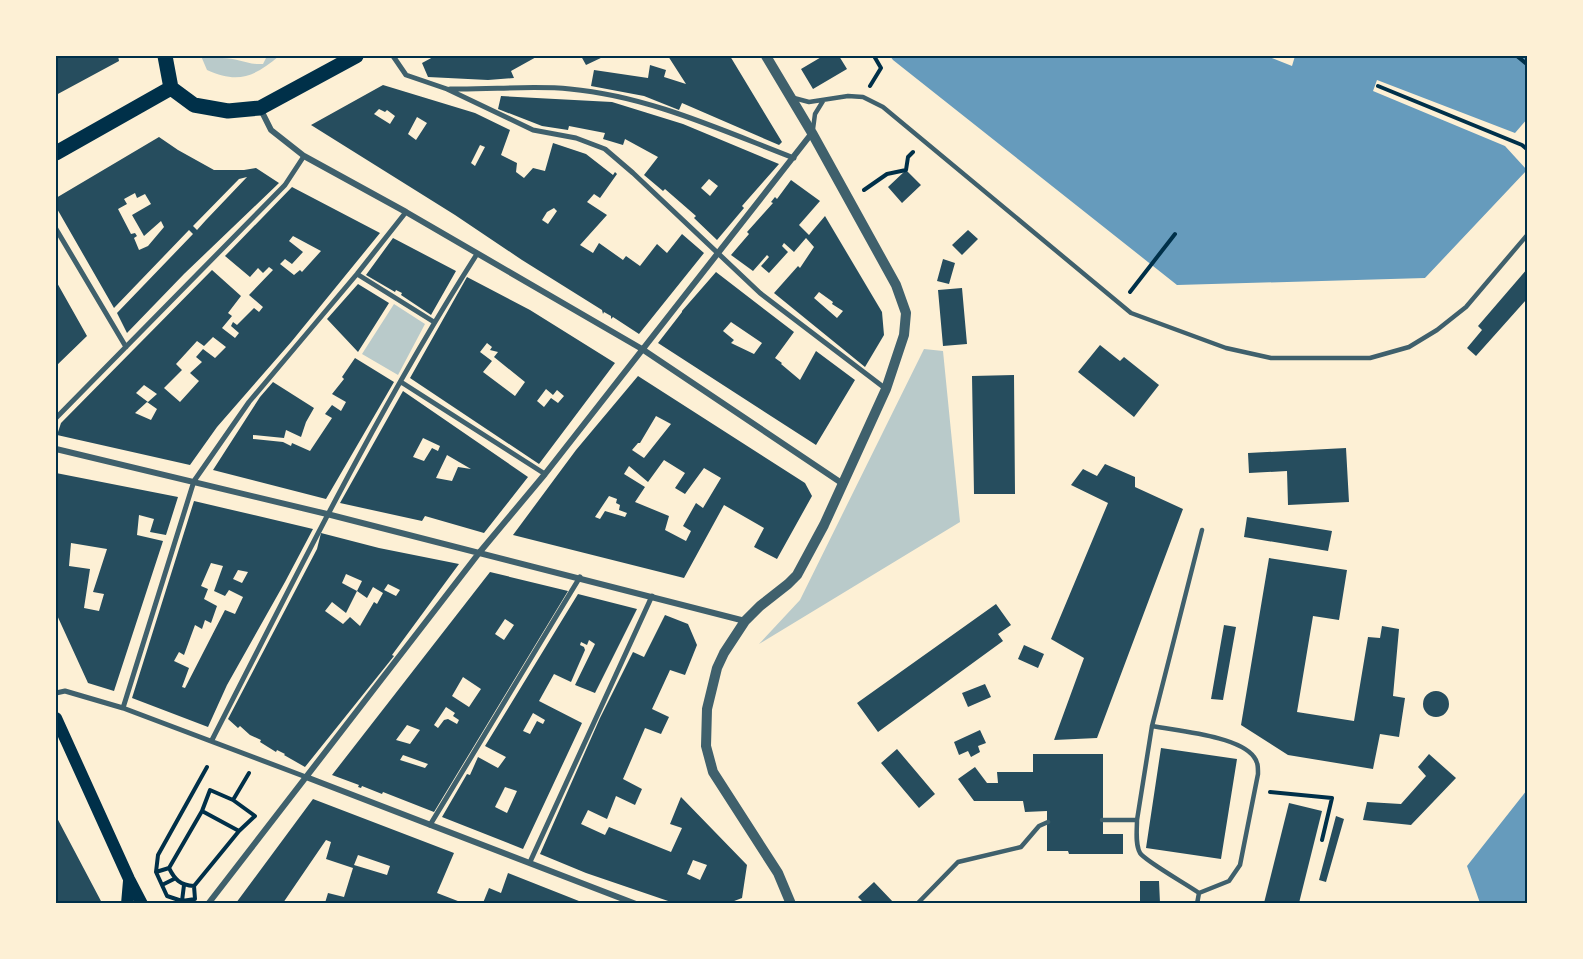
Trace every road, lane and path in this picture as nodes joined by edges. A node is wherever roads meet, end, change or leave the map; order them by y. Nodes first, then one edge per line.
1 (165, 56) edge
2 (356, 56) edge
3 (393, 56) edge
4 (766, 56) edge
5 (873, 56) edge
6 (1517, 56) edge
7 (1527, 65) edge
8 (1378, 86) dead end
9 (171, 88) junction
10 (447, 89) junction
11 (862, 97) junction
12 (790, 98) junction
13 (823, 101) junction
14 (260, 108) junction
15 (812, 134) junction
16 (924, 140) junction
17 (1527, 150) edge
18 (56, 153) edge
19 (304, 156) junction
20 (794, 158) junction
21 (867, 188) dead end
22 (406, 212) junction
23 (56, 229) edge
24 (1175, 234) dead end
25 (1527, 234) edge
26 (477, 254) junction
27 (718, 255) junction
28 (357, 274) junction
29 (1120, 304) junction
30 (434, 322) junction
31 (126, 347) junction
32 (642, 349) junction
33 (401, 382) junction
34 (886, 389) junction
35 (56, 418) edge
36 (56, 449) edge
37 (544, 474) junction
38 (194, 481) junction
39 (843, 484) junction
40 (327, 514) junction
41 (1202, 530) dead end
42 (478, 553) junction
43 (580, 577) junction
44 (652, 596) junction
45 (745, 621) junction
46 (56, 693) edge
47 (123, 708) junction
48 (56, 718) edge
49 (1152, 726) junction
50 (212, 740) junction
51 (258, 758) junction
52 (207, 767) dead end
53 (306, 777) junction
54 (1255, 791) junction
55 (233, 800) junction
56 (202, 811) junction
57 (1102, 820) dead end
58 (1137, 820) junction
59 (1048, 822) dead end
60 (430, 825) junction
61 (239, 831) junction
62 (1322, 840) dead end
63 (530, 862) junction
64 (169, 867) junction
65 (156, 872) junction
66 (129, 879) junction
67 (174, 879) junction
68 (162, 885) junction
69 (184, 885) junction
70 (1199, 893) junction
71 (195, 899) dead end
72 (182, 902) junction
73 (127, 903) edge
74 (142, 903) edge
75 (208, 903) edge
76 (636, 903) edge
77 (791, 903) edge
78 (917, 903) edge
79 (1197, 903) edge

1 - 9 main road
2 - 14 main road
3 - 10 street
4 - 12 street
5 - 11 path
6 - 7 path
8 - 17 path
9 - 14 main road
9 - 18 main road
10 - 20 street
10 - 27 street
11 - 13 lane
11 - 16 lane
12 - 13 lane
12 - 15 street
13 - 15 lane
14 - 19 street
15 - 20 street
15 - 34 street
16 - 21 path
16 - 29 lane
19 - 22 street
19 - 31 street
20 - 27 street
22 - 26 street
22 - 28 street
23 - 31 street
24 - 29 path
25 - 29 lane
26 - 30 street
26 - 32 street
27 - 32 street
27 - 34 street
28 - 30 street
28 - 38 street
30 - 33 street
31 - 35 street
32 - 37 street
32 - 39 street
33 - 37 street
33 - 40 street
34 - 39 street
36 - 38 street
37 - 42 street
38 - 40 street
38 - 47 street
39 - 45 street
40 - 42 street
40 - 50 street
41 - 49 lane
42 - 43 street
42 - 53 street
43 - 44 street
43 - 60 street
44 - 45 street
44 - 63 street
45 - 77 street
46 - 47 street
47 - 50 street
48 - 66 main road
49 - 54 lane
49 - 58 lane
50 - 51 street
51 - 53 street
51 - 55 path
52 - 65 path
53 - 60 street
53 - 75 street
54 - 62 path
54 - 70 lane
55 - 56 path
55 - 61 path
56 - 61 path
56 - 64 path
57 - 58 lane
58 - 70 lane
59 - 78 lane
60 - 63 street
61 - 69 path
63 - 76 street
64 - 65 path
64 - 67 path
65 - 68 path
66 - 73 main road
66 - 74 main road
67 - 68 path
67 - 69 path
68 - 72 path
69 - 72 path
70 - 79 lane
71 - 72 path

